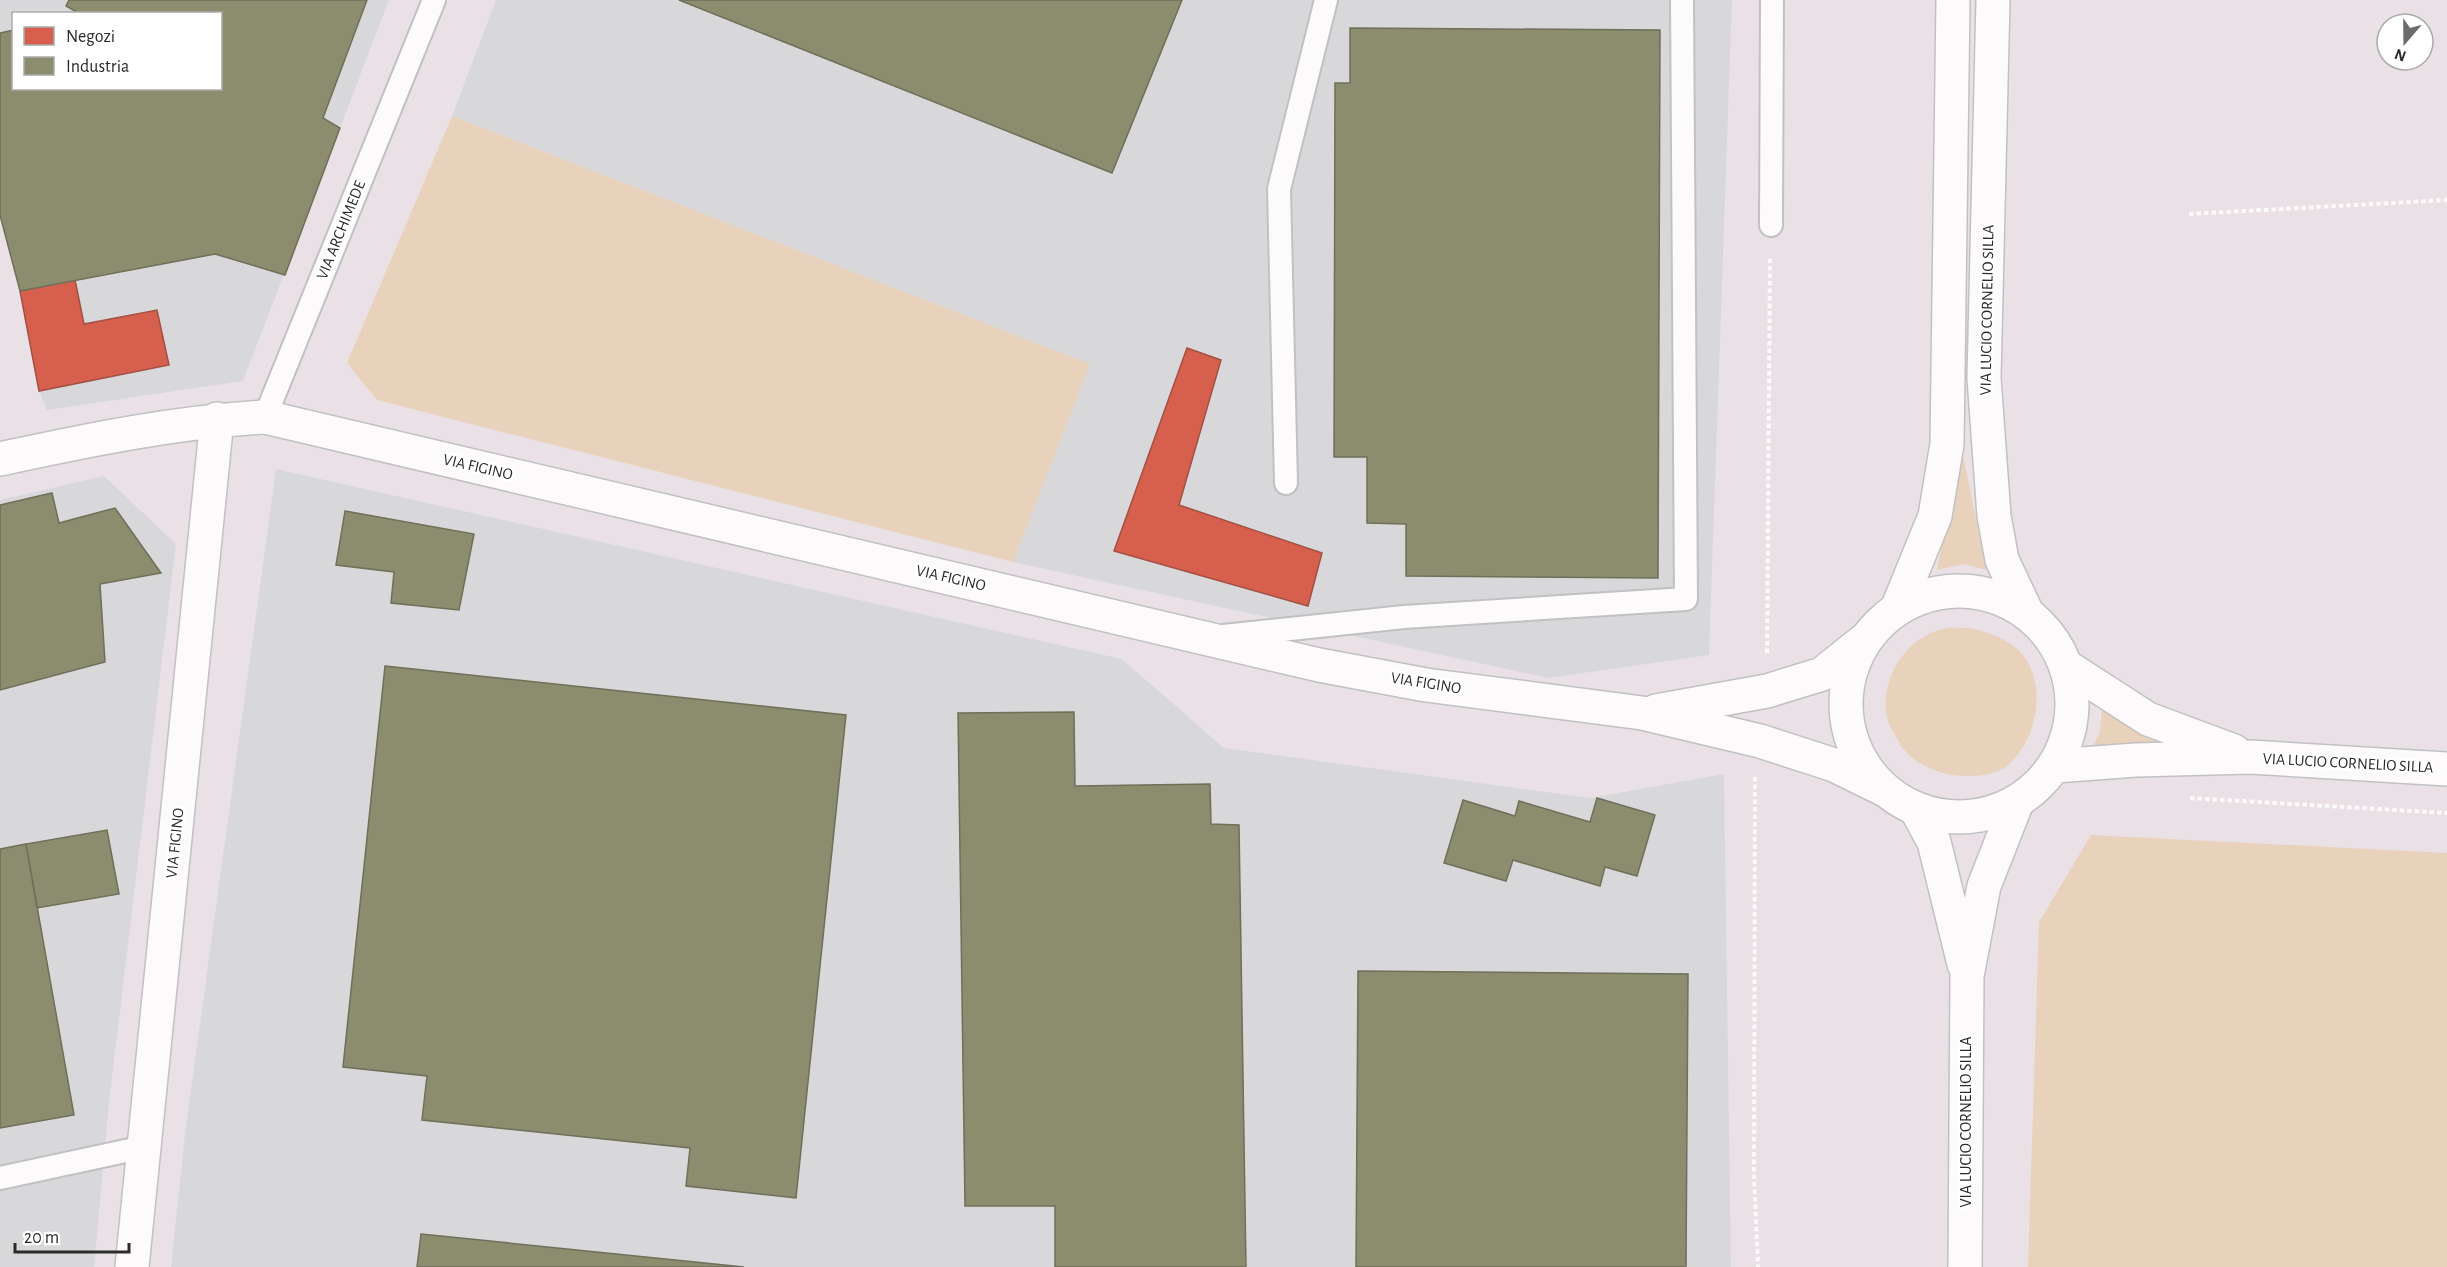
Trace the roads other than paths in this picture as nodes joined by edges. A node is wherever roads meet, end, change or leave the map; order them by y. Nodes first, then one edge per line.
1 (434, 0) edge
2 (1326, 0) edge
3 (1682, 0) edge
4 (1772, 0) edge
5 (1953, 0) edge
6 (1993, 0) edge
7 (1771, 225) road end
8 (265, 417) junction
9 (218, 419) junction
10 (0, 459) edge
11 (1286, 483) dead end
12 (1897, 609) junction
13 (2027, 614) junction
14 (1204, 638) junction
15 (1867, 638) junction
16 (2066, 666) junction
17 (1642, 713) junction
18 (2250, 757) junction
19 (2055, 766) junction
20 (2447, 769) edge
21 (1883, 789) junction
22 (2017, 802) junction
23 (1916, 809) junction
24 (1967, 976) junction
25 (144, 1147) junction
26 (0, 1178) edge
27 (132, 1267) edge
28 (1965, 1267) edge

1 - 8 lane, VIA ARCHIMEDE
2 - 11 lane
3 - 14 lane
4 - 7 lane
5 - 12 street, VIA LUCIO CORNELIO SILLA
6 - 13 street, VIA LUCIO CORNELIO SILLA
8 - 9 street
8 - 14 street, VIA FIGINO
9 - 10 street
9 - 25 street, VIA FIGINO
12 - 13 street, VIA LUCIO CORNELIO SILLA
12 - 15 street, VIA LUCIO CORNELIO SILLA
13 - 16 street, VIA LUCIO CORNELIO SILLA
14 - 17 street, VIA FIGINO
15 - 17 street, VIA FIGINO
15 - 21 street, VIA LUCIO CORNELIO SILLA
16 - 18 street, VIA LUCIO CORNELIO SILLA
16 - 19 street, VIA LUCIO CORNELIO SILLA
17 - 21 street, VIA FIGINO
18 - 19 street, VIA LUCIO CORNELIO SILLA
18 - 20 street, VIA LUCIO CORNELIO SILLA
19 - 22 street, VIA LUCIO CORNELIO SILLA
21 - 23 street, VIA LUCIO CORNELIO SILLA
22 - 23 street, VIA LUCIO CORNELIO SILLA
22 - 24 street, VIA LUCIO CORNELIO SILLA
23 - 24 street, VIA LUCIO CORNELIO SILLA
24 - 28 street, VIA LUCIO CORNELIO SILLA
25 - 26 lane
25 - 27 street, VIA FIGINO

